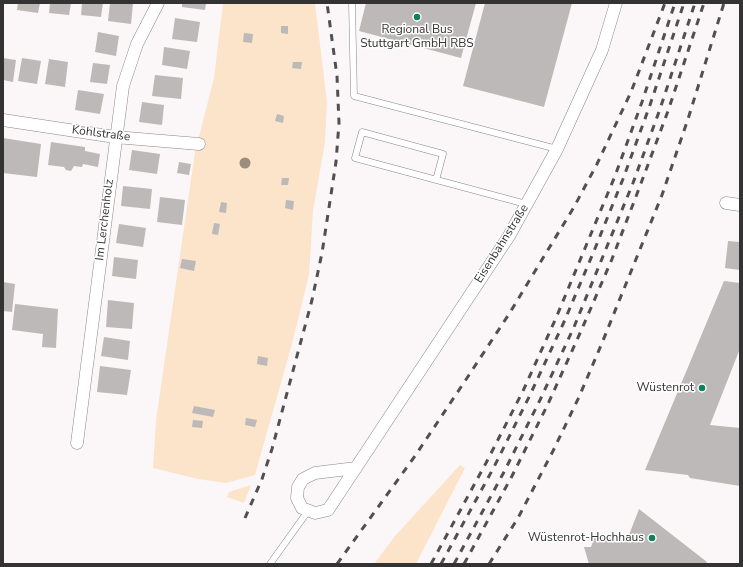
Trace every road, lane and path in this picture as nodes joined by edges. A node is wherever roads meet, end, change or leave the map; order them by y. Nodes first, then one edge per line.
1 (158, 3) edge
2 (352, 3) edge
3 (616, 3) edge
4 (3, 120) edge
5 (115, 137) junction
6 (198, 144) dead end
7 (557, 149) junction
8 (436, 180) junction
9 (726, 203) dead end
10 (526, 204) junction
11 (740, 205) edge
12 (77, 443) dead end
13 (356, 468) junction
14 (308, 511) junction
15 (270, 564) edge

1 - 5 street, Im Lerchenholz
2 - 7 lane
3 - 7 street, Eisenbahnstraße
4 - 5 street, Köhlstraße
5 - 6 street, Köhlstraße
5 - 12 street, Im Lerchenholz
7 - 10 street, Eisenbahnstraße
8 - 8 lane
8 - 10 lane
9 - 11 street
10 - 13 street, Eisenbahnstraße
13 - 14 street, Eisenbahnstraße
13 - 14 street
14 - 15 lane

